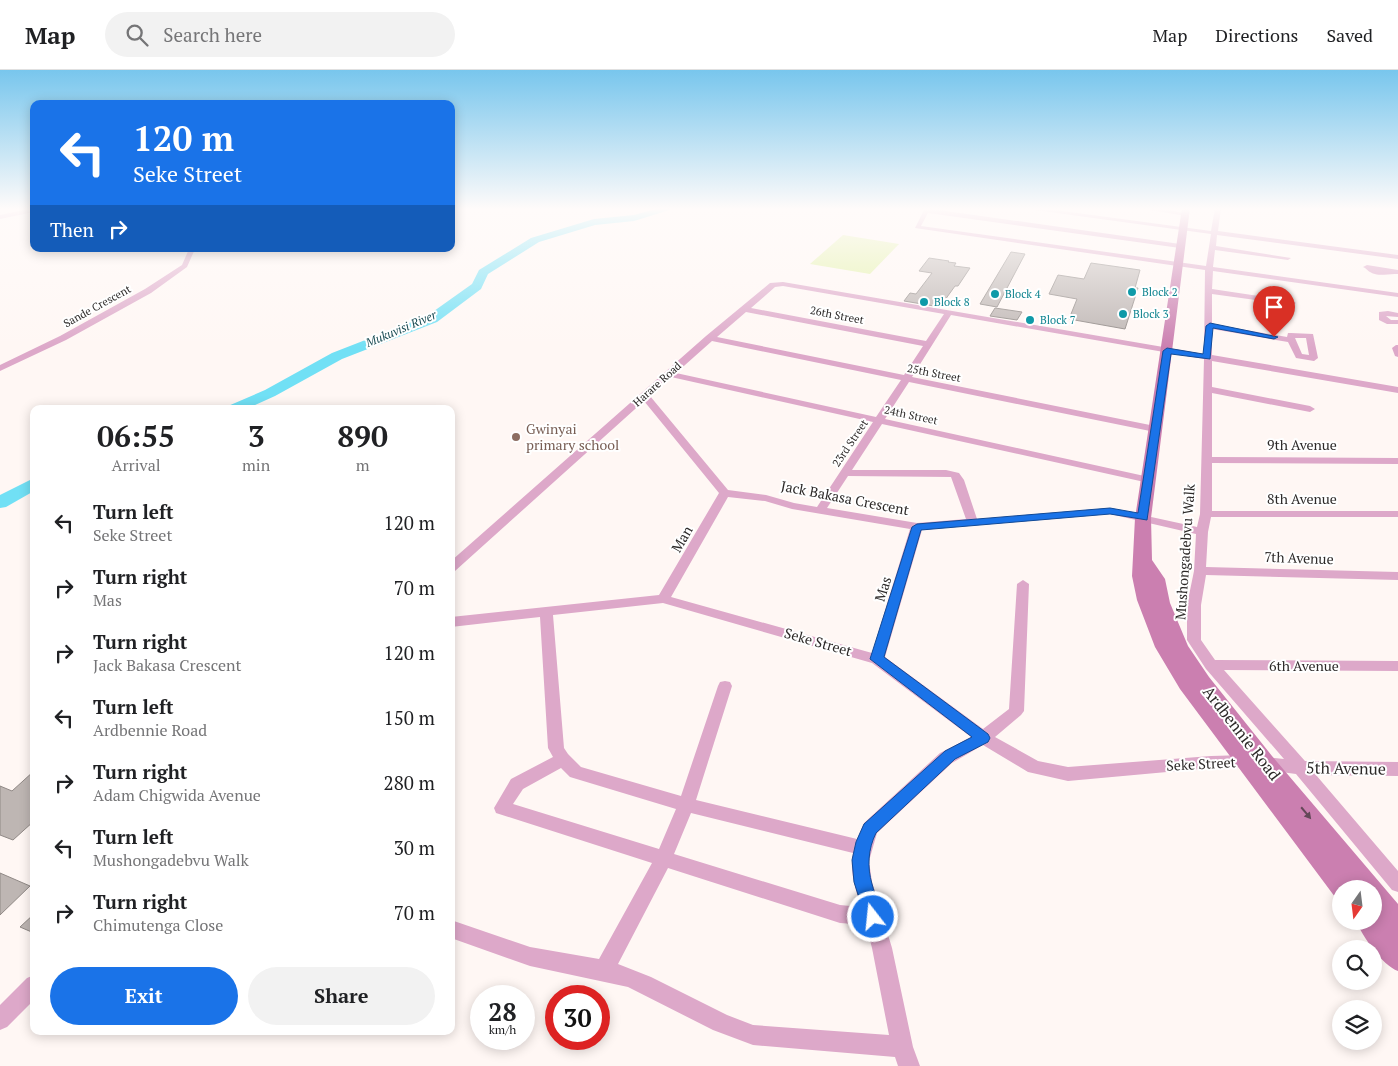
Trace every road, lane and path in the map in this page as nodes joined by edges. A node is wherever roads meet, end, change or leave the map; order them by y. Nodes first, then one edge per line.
1 (190, 254) edge
2 (1116, 254) edge
3 (1179, 254) edge
4 (1210, 254) edge
5 (1265, 254) edge
6 (1288, 258) dead end
7 (1178, 263) junction
8 (1209, 267) junction
9 (1208, 292) junction
10 (1398, 294) edge
11 (1292, 304) dead end
12 (743, 309) junction
13 (949, 312) junction
14 (1398, 315) edge
15 (1398, 322) edge
16 (1210, 326) junction
17 (709, 338) junction
18 (1291, 340) dead end
19 (928, 344) junction
20 (1398, 348) edge
21 (1167, 351) junction
22 (1398, 354) edge
23 (1207, 357) junction
24 (0, 368) edge
25 (669, 374) junction
26 (907, 379) junction
27 (1207, 389) junction
28 (1398, 390) edge
29 (645, 396) junction
30 (1310, 409) dead end
31 (880, 421) junction
32 (1155, 429) junction
33 (1206, 460) junction
34 (1398, 461) edge
35 (846, 473) junction
36 (1149, 480) junction
37 (725, 493) junction
38 (820, 511) junction
39 (1206, 514) junction
40 (1398, 514) edge
41 (1143, 518) junction
42 (972, 521) junction
43 (917, 527) junction
44 (1202, 532) junction
45 (455, 564) edge
46 (1200, 570) junction
47 (1398, 576) edge
48 (1023, 584) dead end
49 (663, 599) junction
50 (546, 613) junction
51 (455, 622) edge
52 (877, 659) junction
53 (1211, 666) junction
54 (1398, 666) edge
55 (725, 686) dead end
56 (983, 738) junction
57 (562, 759) junction
58 (1254, 762) junction
59 (1301, 768) junction
60 (1398, 769) edge
61 (686, 805) junction
62 (862, 848) junction
63 (663, 860) junction
64 (1338, 880) edge
65 (1361, 880) edge
66 (1398, 884) edge
67 (1382, 904) edge
68 (873, 917) junction
69 (1398, 924) edge
70 (455, 930) edge
71 (1376, 930) edge
72 (1398, 958) edge
73 (604, 970) junction
74 (30, 989) edge
75 (0, 1020) edge
76 (905, 1057) edge

1 - 24 street, Sande Crescent
2 - 7 street
3 - 7 main road, Ardbennie Road
4 - 8 street, Mushongadebvu Walk
5 - 6 street
7 - 8 street
7 - 21 main road, Ardbennie Road
8 - 9 street, Mushongadebvu Walk
8 - 10 street
9 - 11 street
9 - 16 street, Mushongadebvu Walk
12 - 13 street, Harare Road
12 - 17 street, Harare Road
12 - 19 street, 26th Street
13 - 19 street, 23rd Street
13 - 21 street
14 - 15 street
16 - 18 street
16 - 23 street, Mushongadebvu Walk
17 - 25 street, Harare Road
17 - 26 street, 25th Street
19 - 26 street, 23rd Street
20 - 22 street
21 - 23 street
21 - 32 main road, Ardbennie Road
23 - 27 street, Mushongadebvu Walk
23 - 28 street
25 - 29 street, Harare Road
25 - 31 street, 24th Street
26 - 31 street, 23rd Street
26 - 32 street, 25th Street
27 - 30 street
27 - 33 street, Mushongadebvu Walk
29 - 37 street
29 - 45 street, Harare Road
31 - 35 street, 23rd Street
31 - 36 street, 24th Street
32 - 36 main road, Ardbennie Road
33 - 34 street, 9th Avenue
33 - 39 street, Mushongadebvu Walk
35 - 38 street, 23rd Street
35 - 42 street
36 - 41 main road, Ardbennie Road
37 - 38 street, Jack Bakasa Crescent
37 - 49 street, Man
38 - 43 street, Jack Bakasa Crescent
39 - 40 street, 8th Avenue
39 - 44 street, Mushongadebvu Walk
41 - 42 street, Jack Bakasa Crescent
41 - 44 street, Jack Bakasa Crescent
41 - 58 main road, Ardbennie Road
42 - 43 street, Jack Bakasa Crescent
43 - 52 street, Mas
44 - 46 street, Mushongadebvu Walk
46 - 47 street, 7th Avenue
46 - 53 street, Mushongadebvu Walk
48 - 56 street
49 - 50 street, Seke Street
49 - 52 street, Seke Street
50 - 51 street, Seke Street
50 - 57 street
52 - 56 street, Seke Street
53 - 54 street, 6th Avenue
53 - 59 street, Mushongadebvu Walk
55 - 61 street
56 - 58 street, Seke Street
56 - 62 street
57 - 61 street
57 - 63 street
58 - 59 street, 5th Avenue
58 - 64 main road, Ardbennie Road
58 -> 65 main road, Ardbennie Road
59 - 60 street, 5th Avenue
59 - 66 street, Mushongadebvu Walk
61 - 62 street
61 - 63 street
62 - 68 street
63 - 68 street
63 - 73 street
67 - 69 main road
68 - 76 street
70 - 73 street
71 - 72 main road
73 - 76 street
74 - 75 street

